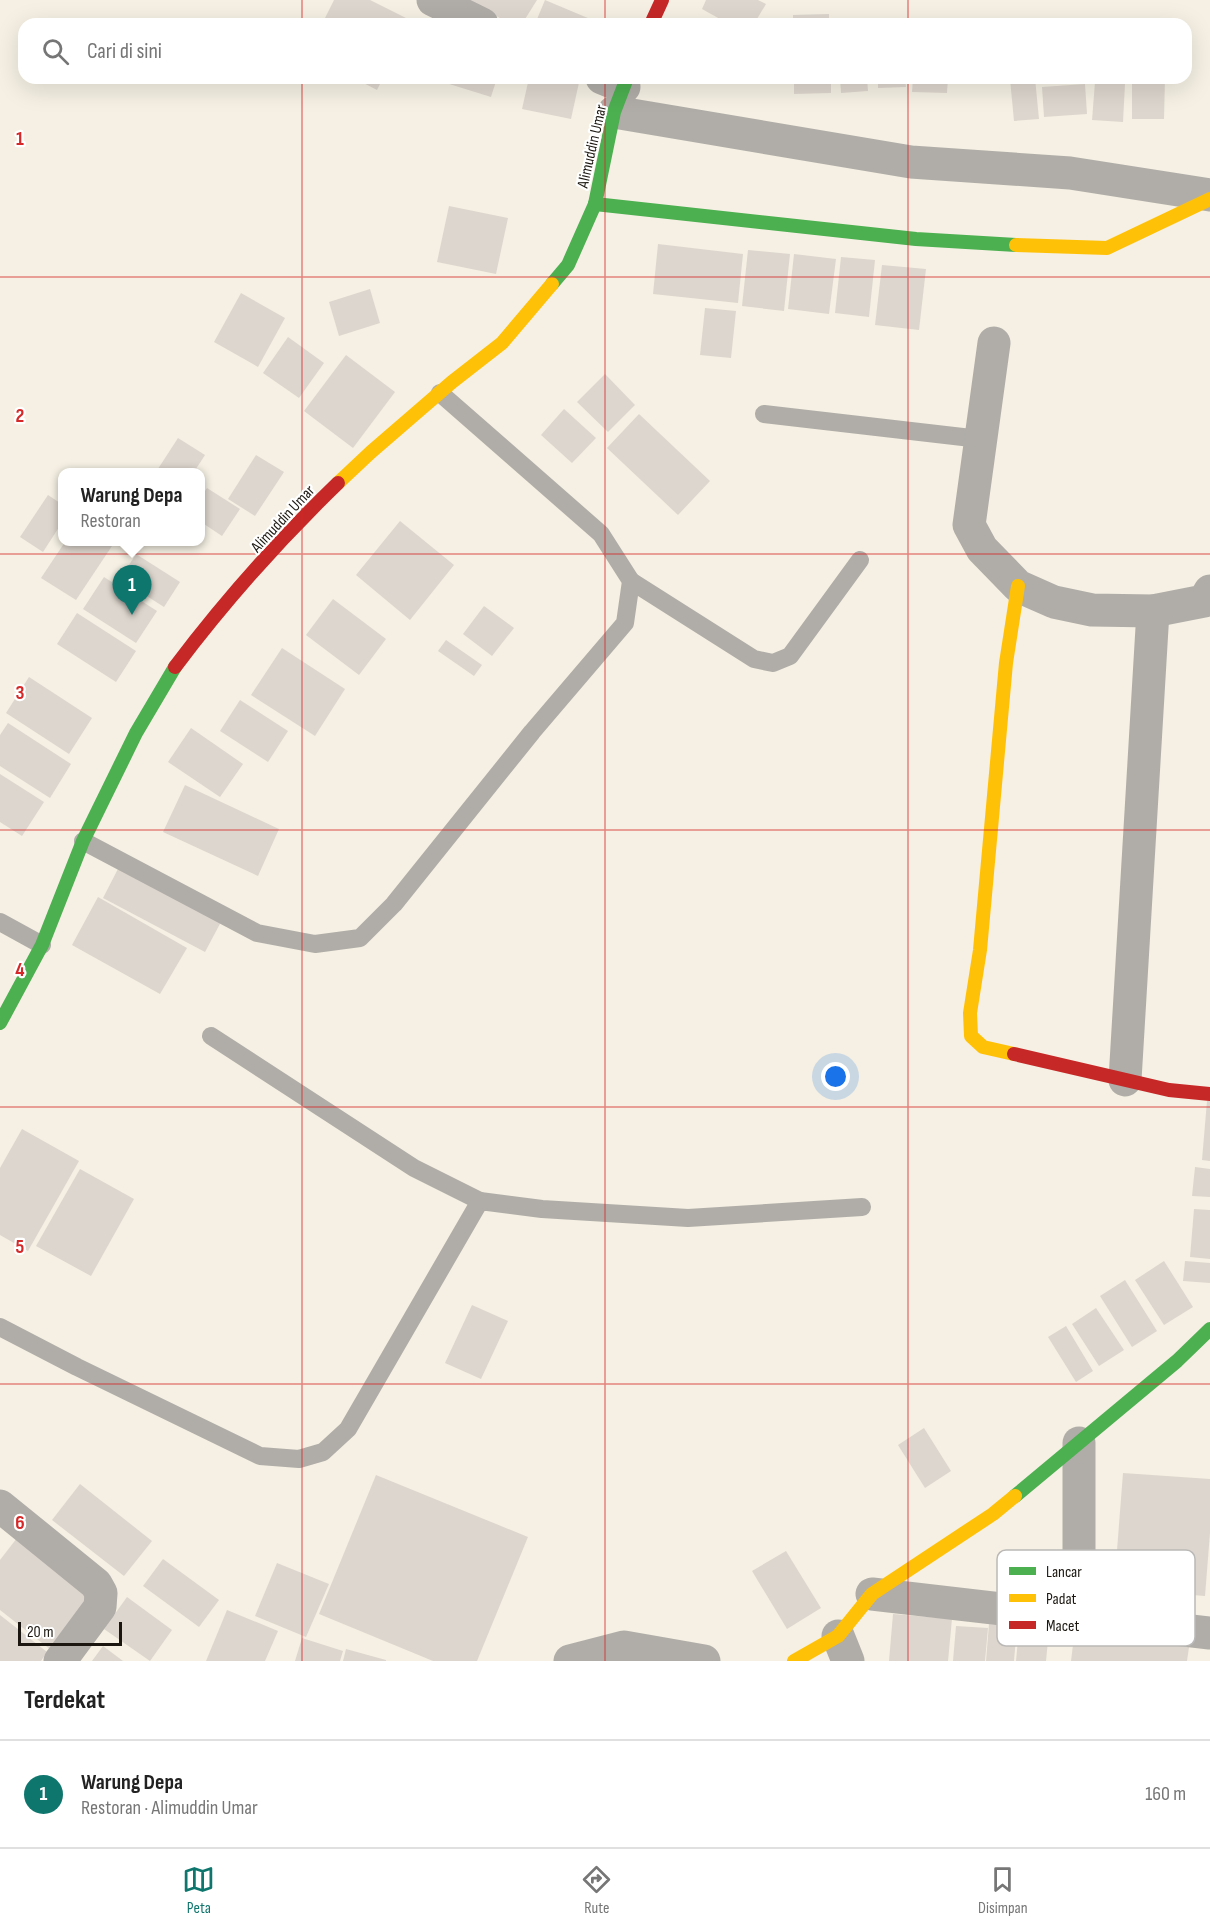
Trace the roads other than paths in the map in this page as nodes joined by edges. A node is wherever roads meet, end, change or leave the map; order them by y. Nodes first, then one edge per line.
1 (433, 0) edge
2 (662, 0) edge
3 (470, 18) edge
4 (654, 18) edge
5 (617, 89) edge
6 (1210, 197) edge
7 (595, 204) junction
8 (994, 343) dead end
9 (440, 393) junction
10 (765, 414) dead end
11 (980, 439) junction
12 (860, 560) dead end
13 (631, 581) junction
14 (1018, 586) junction
15 (1210, 591) edge
16 (1153, 611) junction
17 (83, 841) junction
18 (0, 922) edge
19 (42, 945) junction
20 (0, 1023) edge
21 (211, 1036) dead end
22 (1125, 1080) junction
23 (1210, 1094) edge
24 (480, 1201) junction
25 (862, 1207) dead end
26 (0, 1327) edge
27 (1210, 1329) edge
28 (1079, 1443) junction
29 (0, 1506) edge
30 (1079, 1550) edge
31 (872, 1594) junction
32 (997, 1608) edge
33 (1195, 1631) edge
34 (1210, 1633) edge
35 (843, 1648) edge
36 (60, 1661) edge
37 (570, 1661) edge
38 (704, 1661) edge
39 (794, 1661) edge

1 - 3 street
2 - 4 street
5 - 6 street
5 - 7 street, Alimuddin Umar
6 - 7 street
7 - 9 street, Alimuddin Umar
8 - 11 street
9 - 13 lane
9 - 17 street, Alimuddin Umar
10 - 11 lane
11 - 14 street
12 - 13 lane
13 - 17 lane
14 - 16 street
14 - 22 street
15 - 16 street
16 - 22 street
17 - 19 street, Alimuddin Umar
18 - 19 lane
19 - 20 street, Alimuddin Umar
21 - 24 lane
22 - 23 street
24 - 25 lane
24 - 26 lane
27 - 28 street
28 - 30 street
28 - 31 street
29 - 36 street
31 - 32 street
31 - 35 street
33 - 34 street
35 - 39 street
37 - 38 street

